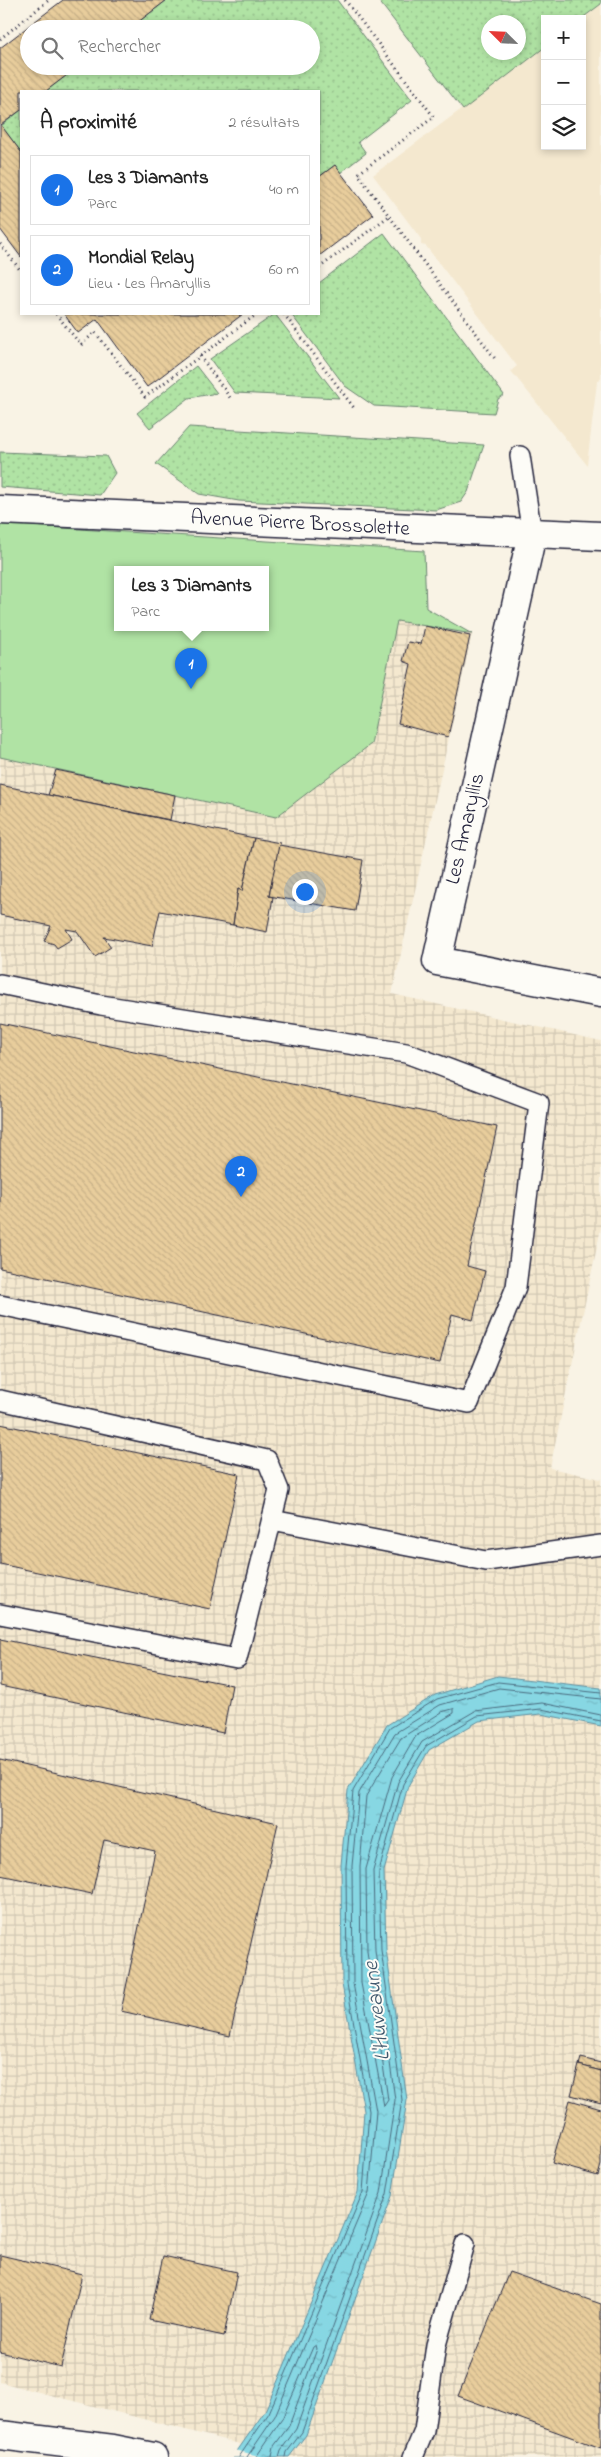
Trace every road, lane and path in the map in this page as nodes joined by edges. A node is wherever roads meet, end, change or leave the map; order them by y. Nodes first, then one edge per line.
1 (49, 0) edge
2 (345, 0) edge
3 (24, 20) edge
4 (20, 23) edge
5 (0, 39) edge
6 (389, 216) junction
7 (0, 244) edge
8 (320, 267) edge
9 (20, 270) edge
10 (57, 315) edge
11 (256, 315) edge
12 (285, 315) edge
13 (200, 356) junction
14 (496, 360) dead end
15 (231, 400) dead end
16 (354, 408) dead end
17 (520, 456) dead end
18 (0, 510) edge
19 (532, 534) junction
20 (601, 536) edge
21 (0, 984) edge
22 (601, 993) edge
23 (0, 1306) edge
24 (0, 1400) edge
25 (272, 1520) junction
26 (601, 1545) edge
27 (0, 1614) edge
28 (465, 2244) dead end
29 (0, 2436) edge
30 (153, 2457) edge
31 (413, 2457) edge

1 - 3 path
2 - 6 path
4 - 5 path
6 - 8 path
6 - 14 path
7 - 9 path
10 - 13 path
11 - 13 path
12 - 16 path
13 - 15 path
17 - 19 lane
18 - 19 street, Avenue Pierre Brossolette
19 - 20 street, Avenue Pierre Brossolette
19 - 22 street, Les Amaryllis
21 - 23 lane
24 - 25 lane
25 - 26 lane
25 - 27 lane
28 - 31 lane
29 - 30 street

